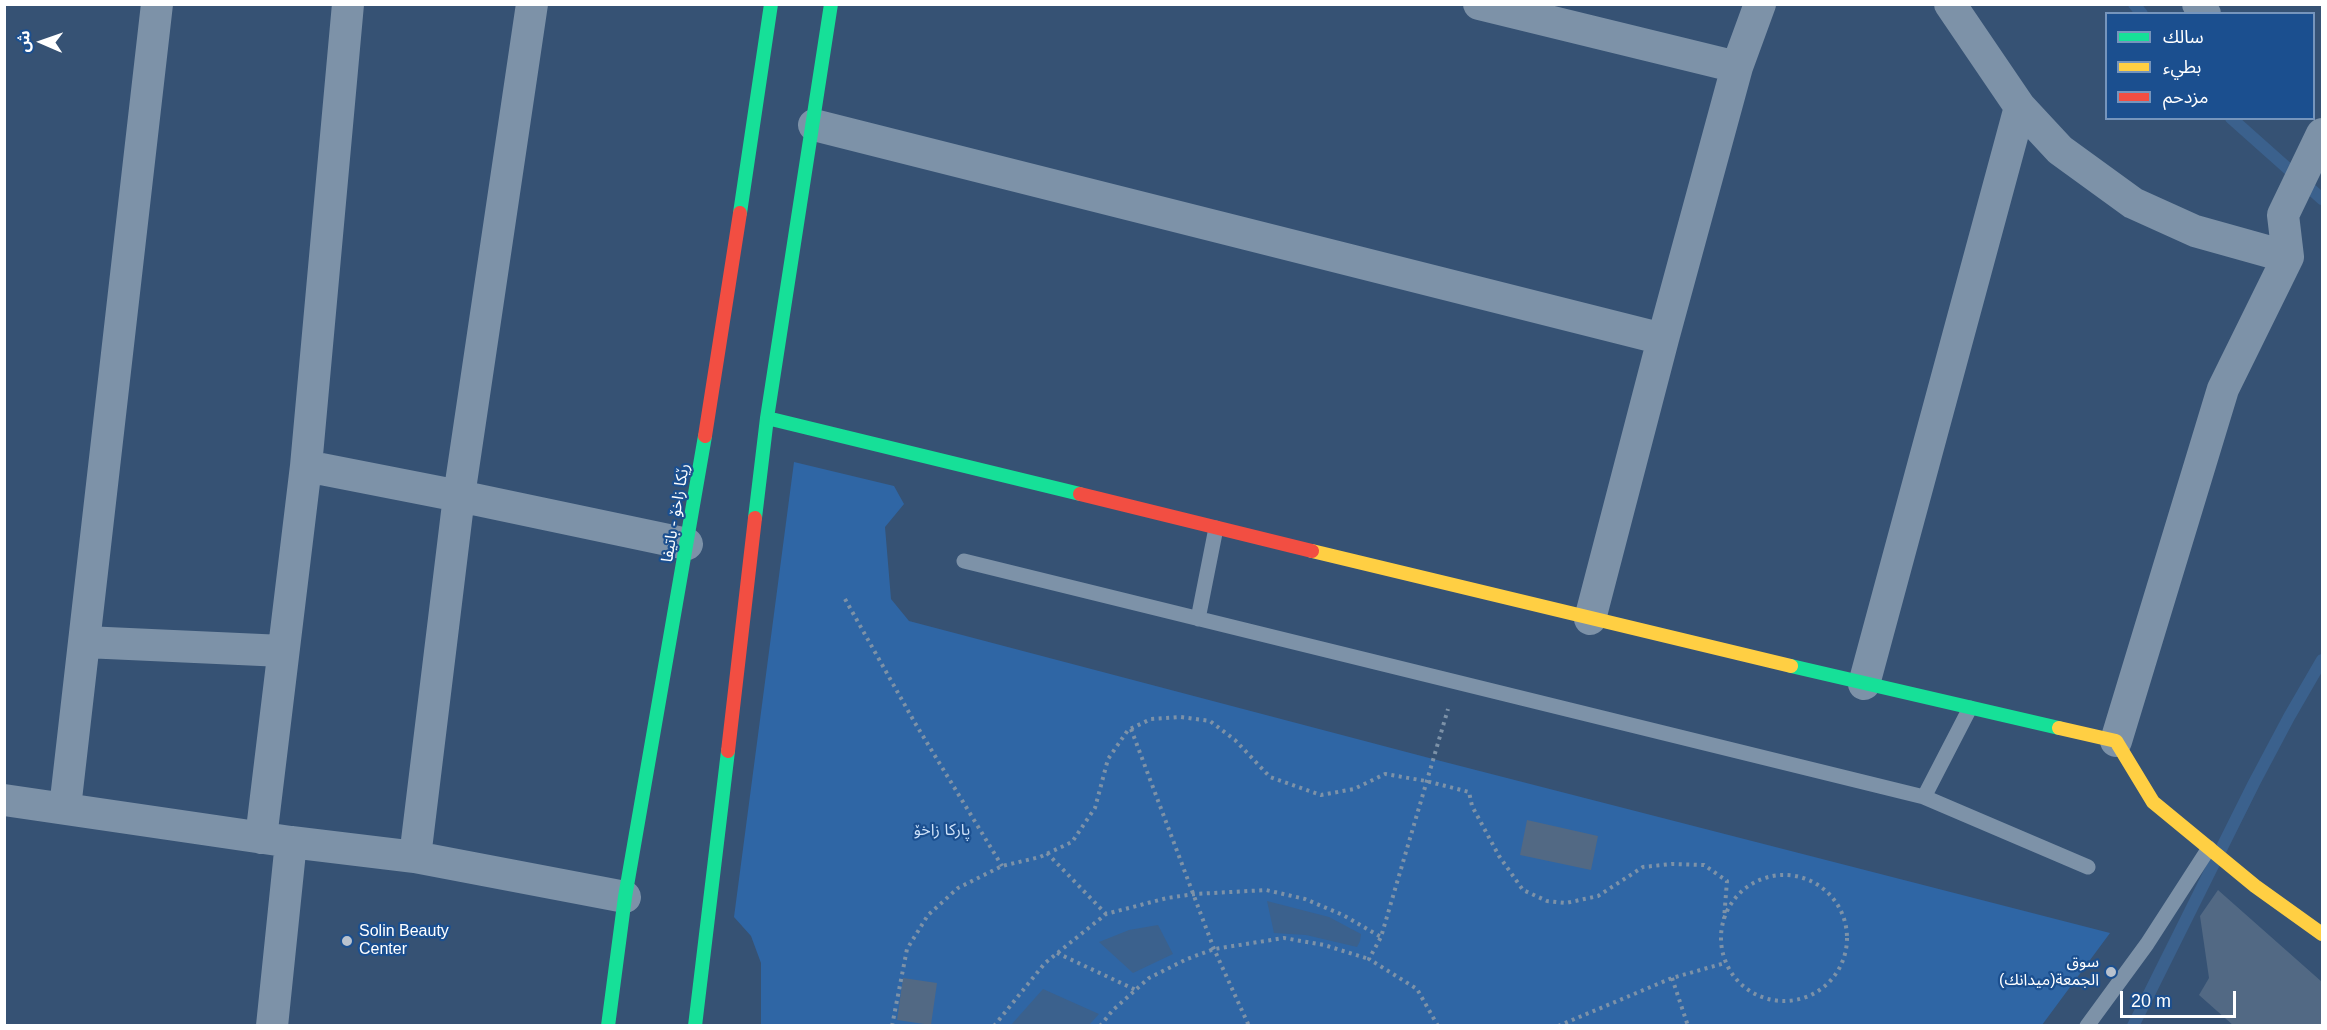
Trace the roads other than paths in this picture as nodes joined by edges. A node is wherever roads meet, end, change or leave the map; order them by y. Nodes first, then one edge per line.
1 (157, 4) edge
2 (348, 4) edge
3 (532, 4) edge
4 (771, 4) edge
5 (831, 4) edge
6 (1479, 4) edge
7 (1760, 4) edge
8 (1950, 4) edge
9 (1737, 67) junction
10 (2020, 107) junction
11 (814, 125) junction
12 (2322, 134) edge
13 (2288, 257) junction
14 (1663, 339) junction
15 (767, 418) junction
16 (306, 466) junction
17 (459, 496) junction
18 (1216, 528) junction
19 (687, 544) junction
20 (964, 561) dead end
21 (1198, 619) junction
22 (1590, 619) junction
23 (85, 642) junction
24 (283, 651) junction
25 (1864, 684) junction
26 (1970, 708) junction
27 (2116, 741) junction
28 (1924, 797) junction
29 (4, 800) edge
30 (65, 808) junction
31 (276, 840) junction
32 (2209, 848) junction
33 (415, 857) junction
34 (2088, 867) dead end
35 (625, 897) junction
36 (2322, 934) edge
37 (272, 1026) edge
38 (609, 1026) edge
39 (695, 1026) edge
40 (2087, 1026) edge

1 - 23 street
2 - 16 street
3 - 17 street
4 - 19 main road, رێکا زاخۆ - باتیفا
5 - 11 main road
6 - 9 street
7 - 9 street
8 - 10 street
9 - 14 street
10 - 13 street
10 - 25 street
11 - 14 street
11 - 15 main road
12 - 13 street
13 - 27 street
14 - 22 street
15 - 18 main road
15 - 39 main road
16 - 17 street
16 - 24 street
17 - 19 street
17 - 33 street
18 - 21 lane
18 - 22 main road
19 - 35 main road, رێکا زاخۆ - باتیفا
20 - 21 lane
21 - 28 lane
22 - 25 main road
23 - 24 street
23 - 30 street
24 - 31 street
25 - 26 main road
26 - 27 main road
26 - 28 lane
27 - 32 main road
28 - 34 lane
29 - 30 street
30 - 31 street
31 - 33 street
31 - 37 street
32 - 36 main road
32 - 40 lane
33 - 35 street
35 - 38 main road, رێکا زاخۆ - باتیفا

